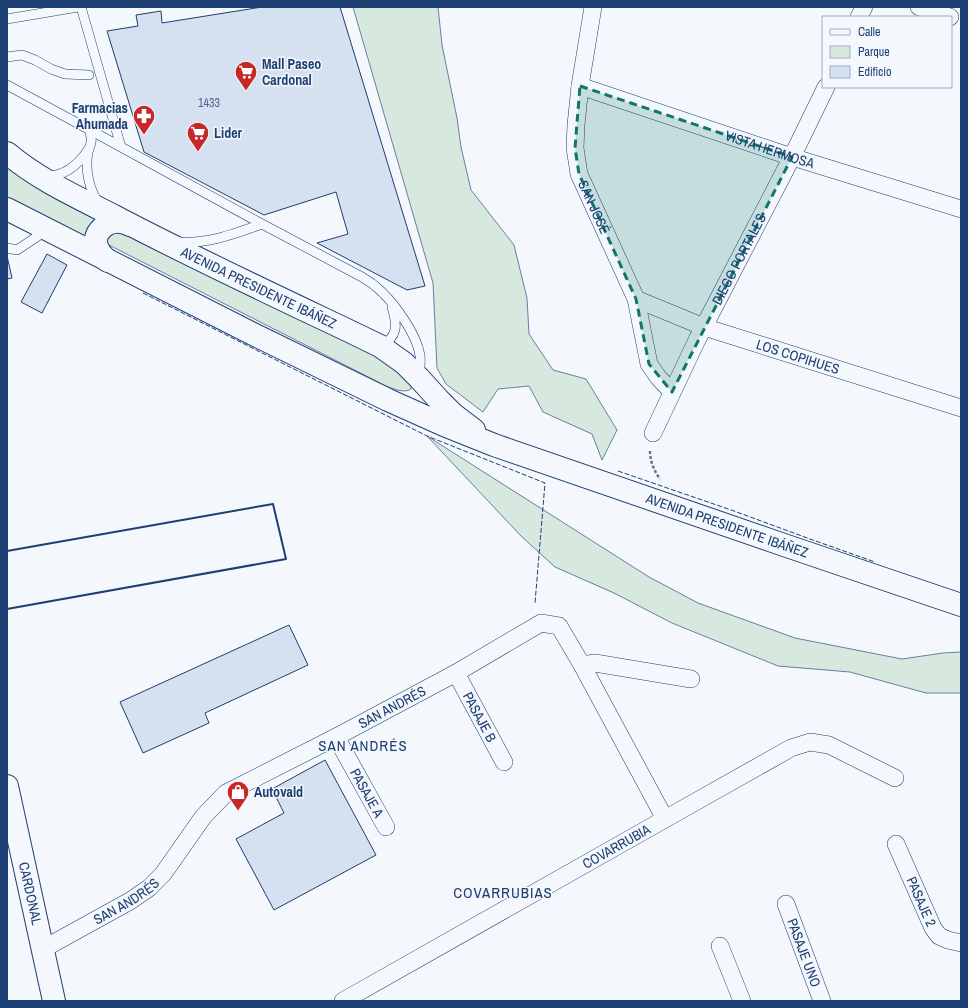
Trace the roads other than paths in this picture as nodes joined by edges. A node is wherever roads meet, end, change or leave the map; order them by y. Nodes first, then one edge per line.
1 (79, 7) edge
2 (593, 7) edge
3 (919, 7) edge
4 (948, 16) edge
5 (7, 19) edge
6 (7, 57) edge
7 (89, 75) dead end
8 (7, 85) edge
9 (580, 86) junction
10 (826, 88) edge
11 (90, 130) junction
12 (91, 142) junction
13 (121, 147) junction
14 (7, 153) edge
15 (792, 157) junction
16 (39, 176) junction
17 (7, 209) edge
18 (961, 209) edge
19 (104, 211) junction
20 (262, 224) junction
21 (131, 225) junction
22 (47, 230) junction
23 (163, 241) junction
24 (7, 248) edge
25 (108, 261) junction
26 (636, 299) junction
27 (390, 302) junction
28 (704, 327) junction
29 (380, 346) junction
30 (419, 378) junction
31 (672, 392) junction
32 (388, 400) junction
33 (961, 408) edge
34 (653, 433) road end
35 (494, 445) junction
36 (961, 605) edge
37 (582, 665) junction
38 (456, 673) junction
39 (691, 679) dead end
40 (336, 738) junction
41 (504, 762) dead end
42 (895, 778) dead end
43 (7, 786) edge
44 (664, 819) junction
45 (386, 827) dead end
46 (896, 844) dead end
47 (786, 904) dead end
48 (961, 943) edge
49 (720, 946) dead end
50 (43, 949) junction
51 (54, 1001) edge
52 (343, 1001) edge
53 (742, 1001) edge
54 (822, 1001) edge

1 - 5 lane
1 - 13 lane
2 - 9 street, SAN JOSÉ
3 - 4 street
6 - 7 lane
8 - 11 lane
9 - 15 street, VISTA HERMOSA
9 - 26 street, SAN JOSÉ
10 - 15 street, DIEGO PORTALES
11 - 12 lane
11 - 13 lane
12 - 16 lane
12 - 19 lane
13 - 20 lane
14 - 16 main road, AVENIDA PRESIDENTE IBÁÑEZ
15 - 18 street, VISTA HERMOSA
15 - 28 street, DIEGO PORTALES
16 - 19 main road, AVENIDA PRESIDENTE IBÁÑEZ
17 - 22 main road, AVENIDA PRESIDENTE IBÁÑEZ
19 - 21 main road, AVENIDA PRESIDENTE IBÁÑEZ
20 - 23 lane
20 - 27 lane
21 - 23 main road, AVENIDA PRESIDENTE IBÁÑEZ
21 - 25 main road
22 - 24 lane
22 - 25 main road, AVENIDA PRESIDENTE IBÁÑEZ
23 - 29 main road, AVENIDA PRESIDENTE IBÁÑEZ
25 - 32 main road, AVENIDA PRESIDENTE IBÁÑEZ
26 - 28 street, LOS COPIHUES
26 - 31 street, SAN JOSÉ
27 - 29 lane
27 - 30 lane
28 - 31 street, DIEGO PORTALES
28 - 33 street, LOS COPIHUES
29 - 30 main road, AVENIDA PRESIDENTE IBÁÑEZ
30 - 32 main road
30 - 35 main road, AVENIDA PRESIDENTE IBÁÑEZ
31 - 34 street, DIEGO PORTALES
32 - 35 main road, AVENIDA PRESIDENTE IBÁÑEZ
35 - 36 main road, AVENIDA PRESIDENTE IBÁÑEZ
37 - 38 street, SAN ANDRÉS
37 - 39 street
37 - 44 street, SAN ANDRÉS
38 - 40 street, SAN ANDRÉS
38 - 41 street, PASAJE B
40 - 45 street, PASAJE A
40 - 50 street, SAN ANDRÉS
42 - 44 street, COVARRUBIA
43 - 50 main road, CARDONAL
44 - 52 street, COVARRUBIA
46 - 48 street, PASAJE 2
47 - 54 street, PASAJE UNO
49 - 53 street
50 - 51 main road, CARDONAL

